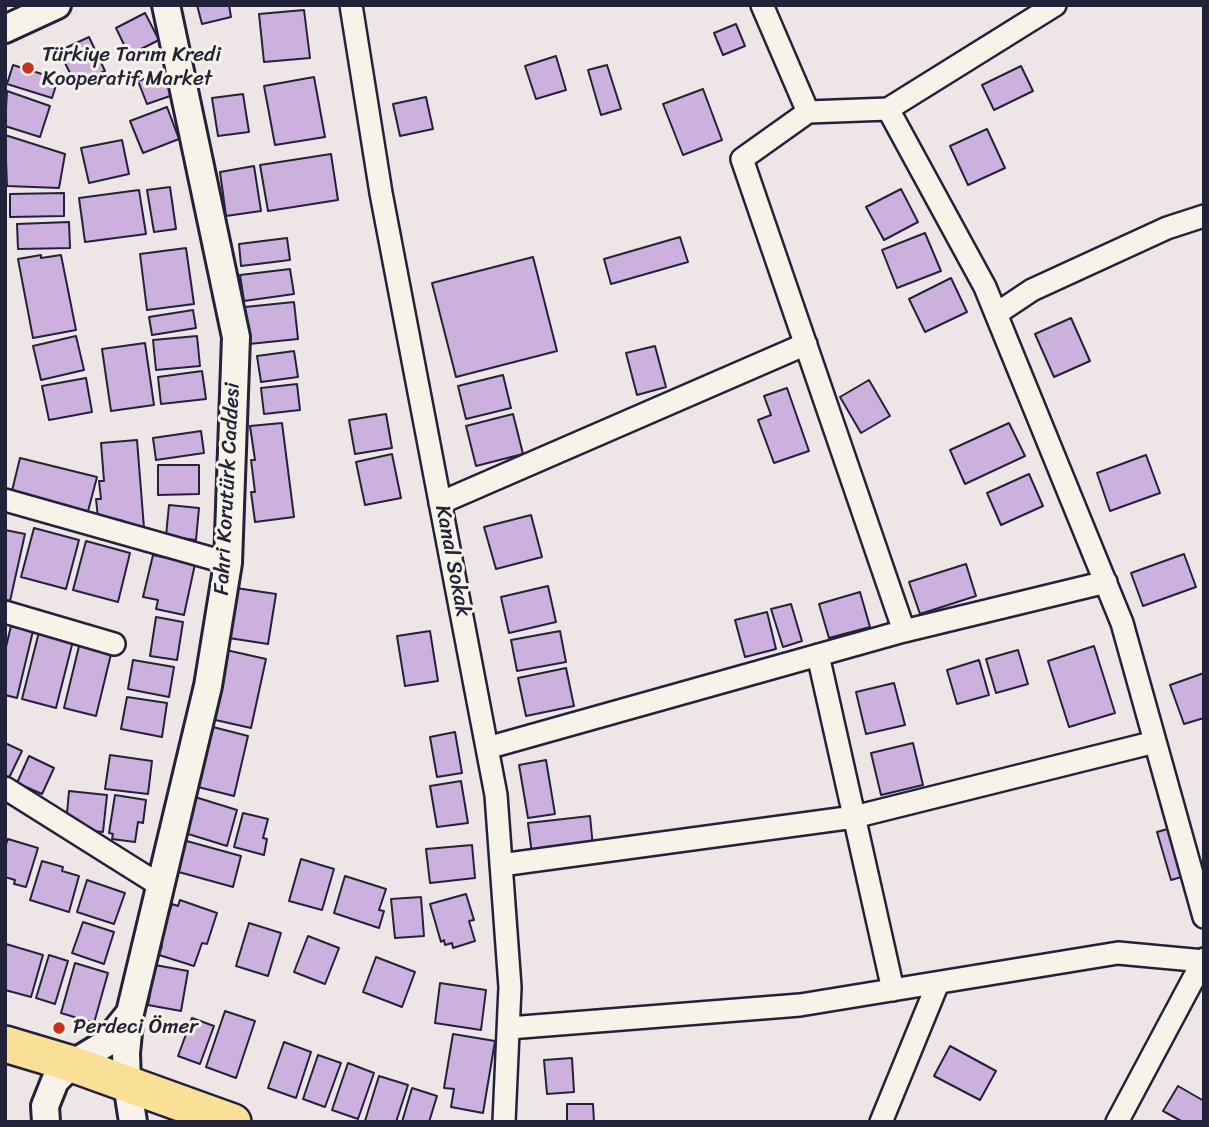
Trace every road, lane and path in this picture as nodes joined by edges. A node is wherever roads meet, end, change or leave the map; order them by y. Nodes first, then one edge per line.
1 (57, 5) edge
2 (166, 5) edge
3 (351, 5) edge
4 (762, 5) edge
5 (1055, 5) edge
6 (5, 29) edge
7 (888, 109) junction
8 (808, 112) junction
9 (1204, 216) edge
10 (996, 314) junction
11 (806, 344) junction
12 (5, 500) edge
13 (440, 503) junction
14 (228, 563) junction
15 (1105, 583) junction
16 (5, 612) edge
17 (904, 631) junction
18 (114, 644) dead end
19 (818, 655) junction
20 (1155, 743) junction
21 (487, 748) junction
22 (5, 788) edge
23 (854, 817) junction
24 (501, 865) junction
25 (160, 886) junction
26 (1204, 917) edge
27 (1204, 960) edge
28 (938, 983) junction
29 (893, 990) junction
30 (130, 1013) junction
31 (509, 1028) junction
32 (5, 1044) edge
33 (72, 1064) junction
34 (127, 1083) junction
35 (46, 1122) edge
36 (133, 1122) edge
37 (233, 1122) edge
38 (504, 1122) edge
39 (881, 1122) edge
40 (1117, 1122) edge

1 - 6 street
2 - 14 street, Fahri Korutürk Caddesi
3 - 13 street, Kanal Sokak
4 - 8 street
5 - 7 street
7 - 8 street
7 - 10 street
8 - 11 street
9 - 10 street
10 - 15 street
11 - 13 street
11 - 17 street
12 - 14 street
13 - 21 street, Kanal Sokak
14 - 25 street, Fahri Korutürk Caddesi
15 - 17 street
15 - 20 street
16 - 18 street
17 - 19 street
19 - 21 street
19 - 23 street
20 - 23 street
20 - 26 street
21 - 24 street, Kanal Sokak
22 - 25 street
23 - 24 street
23 - 29 street
24 - 31 street, Kanal Sokak
25 - 30 street, Fahri Korutürk Caddesi
27 - 28 street
27 - 40 street
28 - 29 street
28 - 39 street
29 - 31 street
30 - 33 street
30 - 34 street, Fahri Korutürk Caddesi
31 - 38 street, Kanal Sokak
32 - 33 highway
33 - 34 highway
33 - 35 street
34 - 36 street, Fahri Korutürk Caddesi
34 - 37 highway

